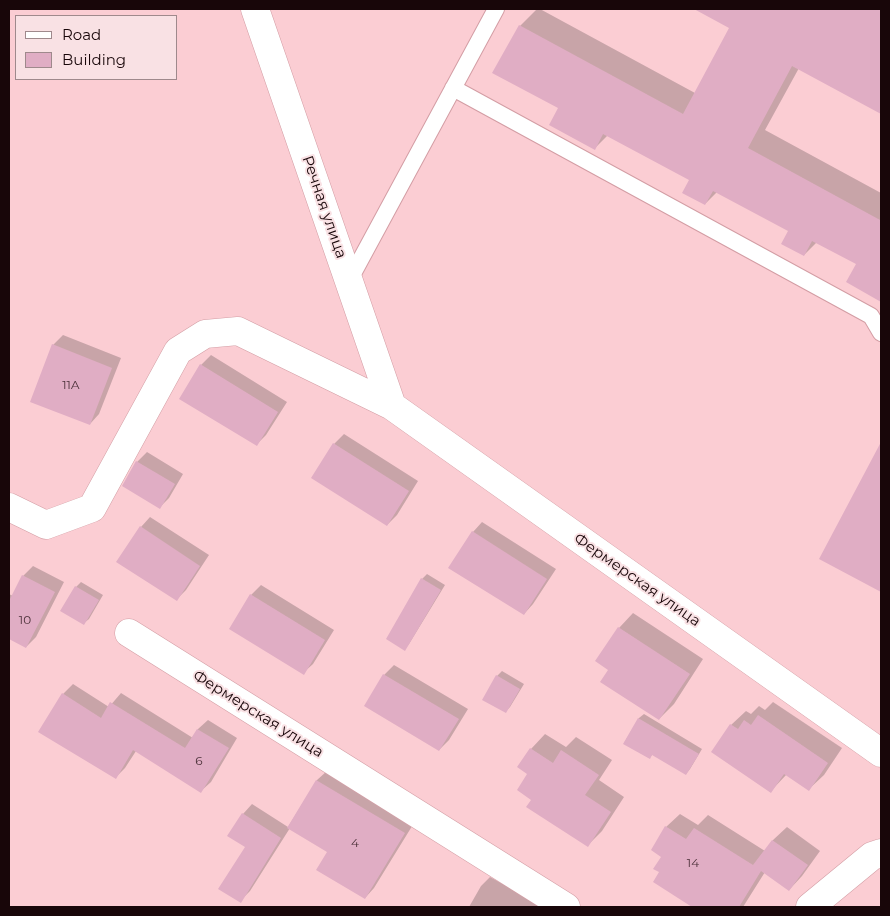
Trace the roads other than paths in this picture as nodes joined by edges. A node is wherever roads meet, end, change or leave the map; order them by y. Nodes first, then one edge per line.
1 (256, 9) edge
2 (496, 9) edge
3 (453, 88) junction
4 (349, 281) junction
5 (881, 333) edge
6 (392, 406) junction
7 (9, 508) edge
8 (129, 633) dead end
9 (881, 754) edge
10 (881, 853) edge
11 (566, 907) edge
12 (810, 907) edge

1 - 4 street, Речная улица
2 - 3 lane
3 - 4 lane
3 - 5 lane
4 - 6 street, Речная улица
6 - 7 street, Фермерская улица
6 - 9 street, Фермерская улица
8 - 11 street, Фермерская улица
10 - 12 street

